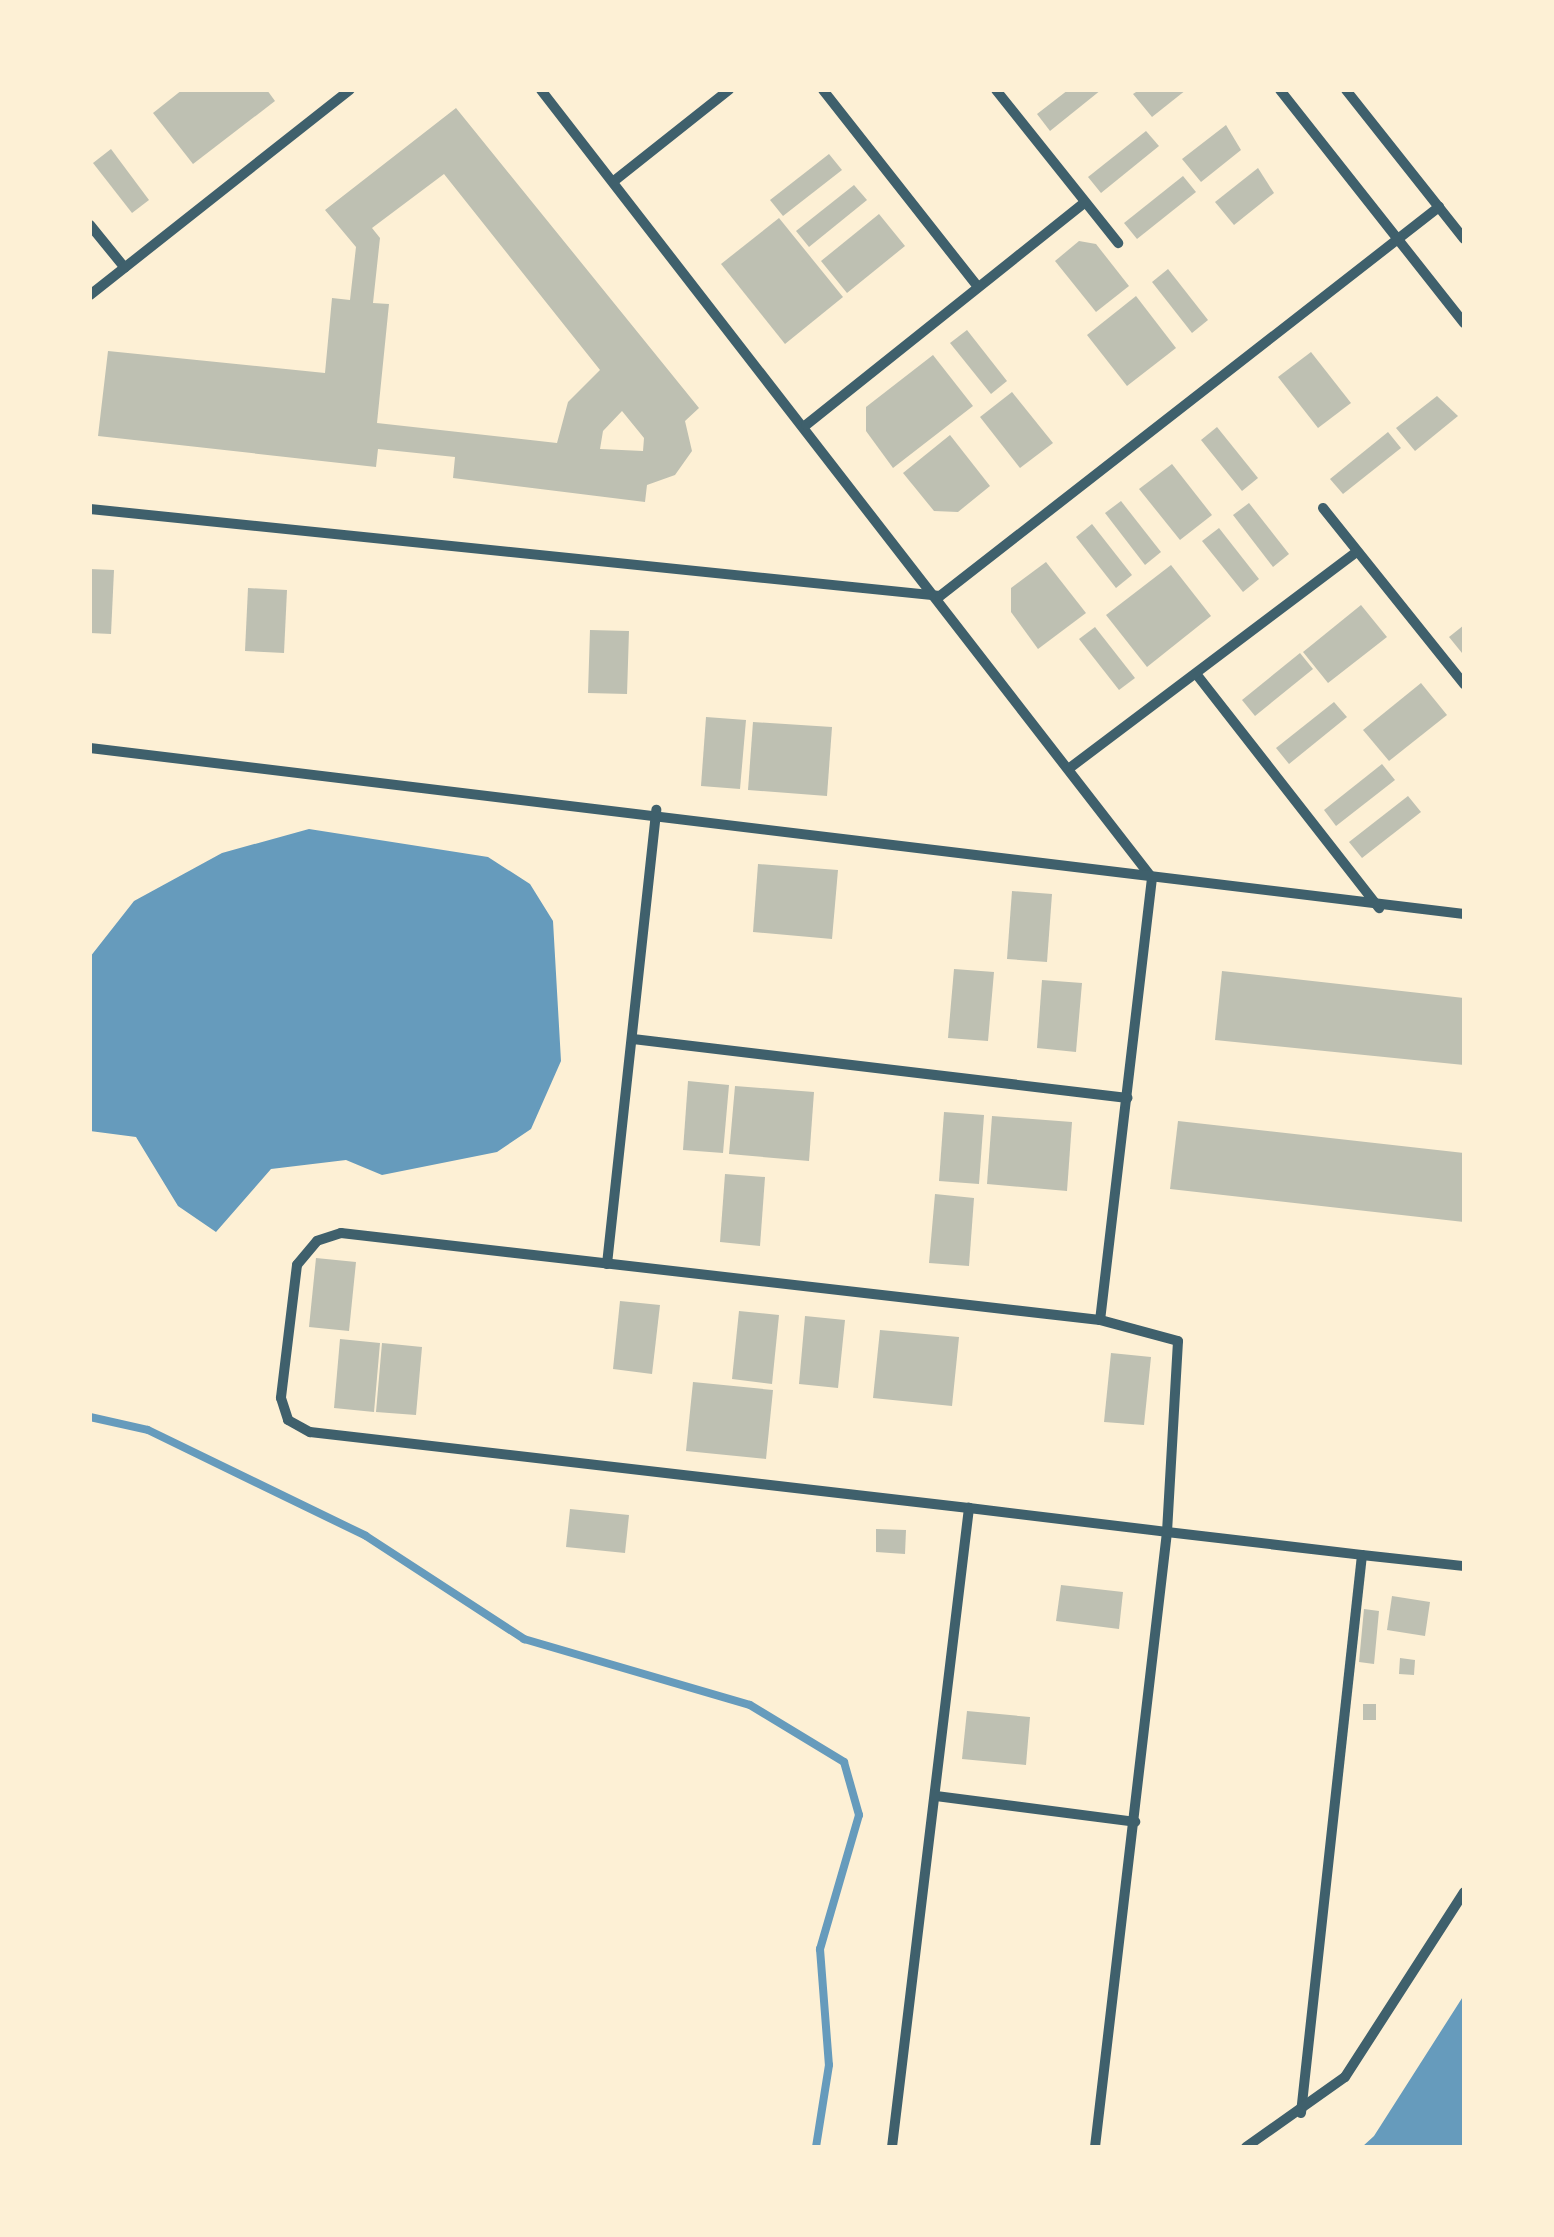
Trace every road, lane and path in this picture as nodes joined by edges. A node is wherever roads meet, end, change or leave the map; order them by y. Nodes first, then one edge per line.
1 (350, 90) edge
2 (541, 90) edge
3 (729, 90) edge
4 (823, 90) edge
5 (996, 90) edge
6 (1280, 90) edge
7 (1346, 90) edge
8 (614, 181) junction
9 (1085, 202) junction
10 (1439, 207) junction
11 (90, 225) edge
12 (1398, 238) junction
13 (1464, 240) edge
14 (1118, 243) dead end
15 (125, 268) junction
16 (977, 286) junction
17 (90, 295) edge
18 (1464, 323) edge
19 (806, 425) junction
20 (1323, 508) dead end
21 (90, 509) edge
22 (1356, 552) junction
23 (940, 596) junction
24 (1197, 675) junction
25 (1464, 684) edge
26 (90, 748) edge
27 (1071, 767) junction
28 (656, 810) junction
29 (1152, 878) junction
30 (1379, 908) junction
31 (1464, 914) edge
32 (633, 1039) junction
33 (1127, 1098) junction
34 (607, 1264) junction
35 (1100, 1320) junction
36 (969, 1508) junction
37 (1167, 1532) junction
38 (1362, 1556) junction
39 (1464, 1566) edge
40 (936, 1796) junction
41 (1135, 1822) junction
42 (1464, 1892) edge
43 (1301, 2113) junction
44 (892, 2147) edge
45 (1094, 2147) edge
46 (1246, 2147) edge

1 - 15 street
2 - 8 street
3 - 8 street
4 - 16 street
5 - 9 street
6 - 12 street
7 - 10 street
8 - 19 street
9 - 14 street
9 - 16 street
10 - 12 street
10 - 13 street
11 - 15 street
12 - 18 street
12 - 23 street
15 - 17 street
16 - 19 street
19 - 23 street
20 - 22 street
21 - 23 street
22 - 24 street
22 - 25 street
23 - 27 street
24 - 27 street
24 - 30 street
26 - 28 street
27 - 29 street
28 - 29 street
28 - 32 street
29 - 30 street
29 - 33 street
30 - 31 street
32 - 33 street
32 - 34 street
33 - 35 street
34 - 35 street
34 - 36 street
35 - 37 street
36 - 37 street
36 - 40 street
37 - 38 street
37 - 41 street
38 - 39 street
38 - 43 street
40 - 41 street
40 - 44 street
41 - 45 street
42 - 43 street
43 - 46 street

